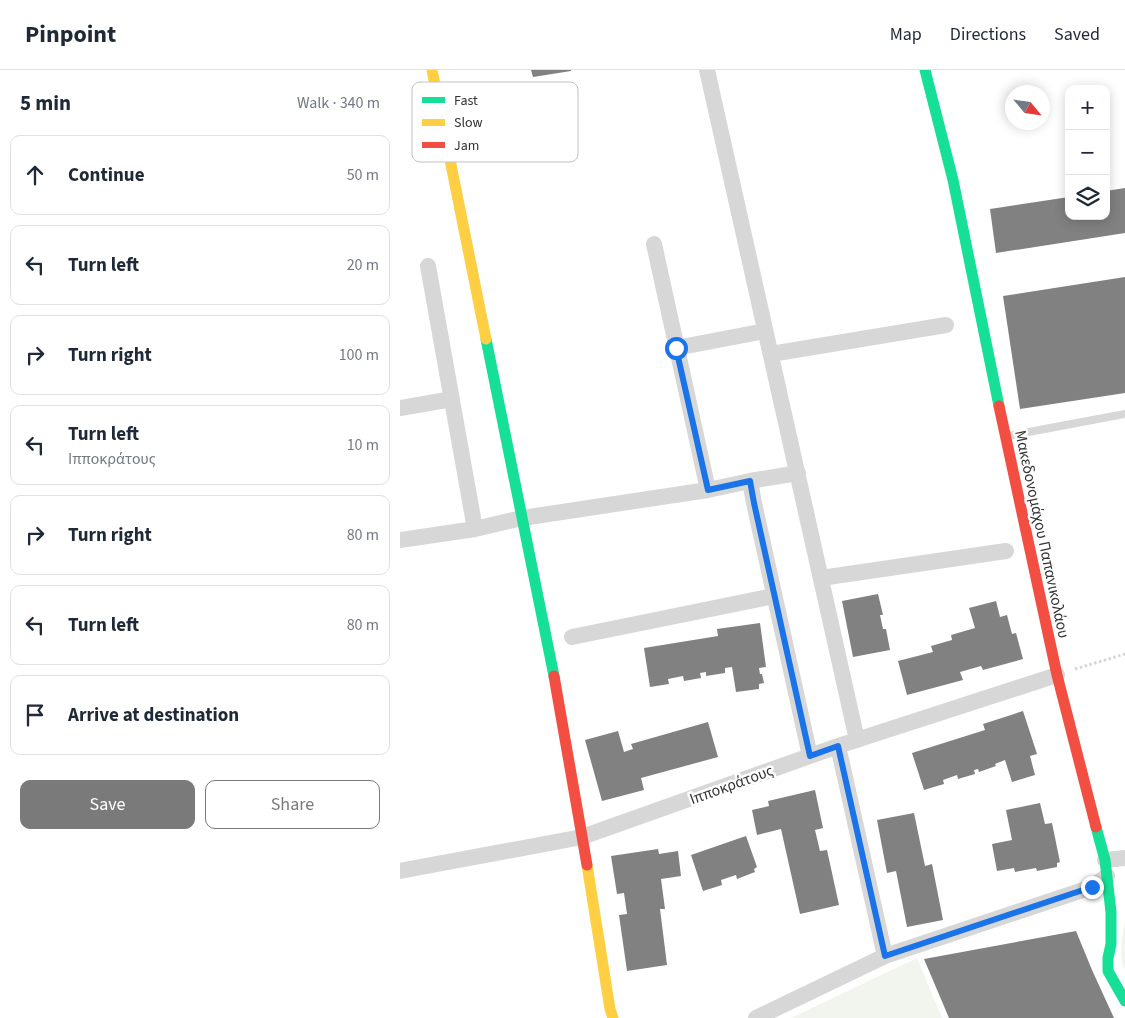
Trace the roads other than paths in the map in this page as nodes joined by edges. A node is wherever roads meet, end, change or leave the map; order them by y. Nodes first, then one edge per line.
1 (706, 70) edge
2 (925, 70) edge
3 (450, 162) edge
4 (654, 244) dead end
5 (428, 266) dead end
6 (946, 325) dead end
7 (766, 331) junction
8 (676, 348) junction
9 (771, 354) junction
10 (452, 399) junction
11 (400, 408) edge
12 (1125, 414) edge
13 (1005, 436) junction
14 (798, 473) junction
15 (750, 481) junction
16 (708, 490) junction
17 (522, 518) junction
18 (475, 529) junction
19 (400, 540) edge
20 (1006, 551) dead end
21 (821, 578) junction
22 (774, 596) junction
23 (572, 637) dead end
24 (1057, 675) junction
25 (857, 740) junction
26 (838, 746) junction
27 (810, 756) junction
28 (582, 837) junction
29 (1125, 858) edge
30 (1106, 860) junction
31 (400, 871) edge
32 (1107, 876) junction
33 (885, 956) junction
34 (1125, 1001) edge
35 (613, 1018) edge
36 (756, 1018) edge

1 - 7 street
2 - 13 street, Μακεδονομάχου Παπανικολάου
3 - 17 street
4 - 8 street
5 - 10 street
6 - 9 street
7 - 8 street
7 - 9 street
8 - 16 street
9 - 14 street
10 - 11 street
10 - 18 street
12 - 13 lane
13 - 24 street, Μακεδονομάχου Παπανικολάου
14 - 15 street
14 - 21 street
15 - 16 street
15 - 22 street
16 - 17 street
17 - 18 street
17 - 28 street
18 - 19 street
20 - 21 street
21 - 25 street
22 - 23 street
22 - 27 street
24 - 25 street, Ιπποκράτους
24 - 30 street, Μακεδονομάχου Παπανικολάου
25 - 26 street, Ιπποκράτους
26 - 27 street, Ιπποκράτους
26 - 33 street
27 - 28 street, Ιπποκράτους
28 - 31 street, Ιπποκράτους
28 - 35 street
29 - 30 street
30 - 32 street, Μακεδονομάχου Παπανικολάου
32 - 33 street
32 - 34 street, Μακεδονομάχου Παπανικολάου
33 - 36 street

